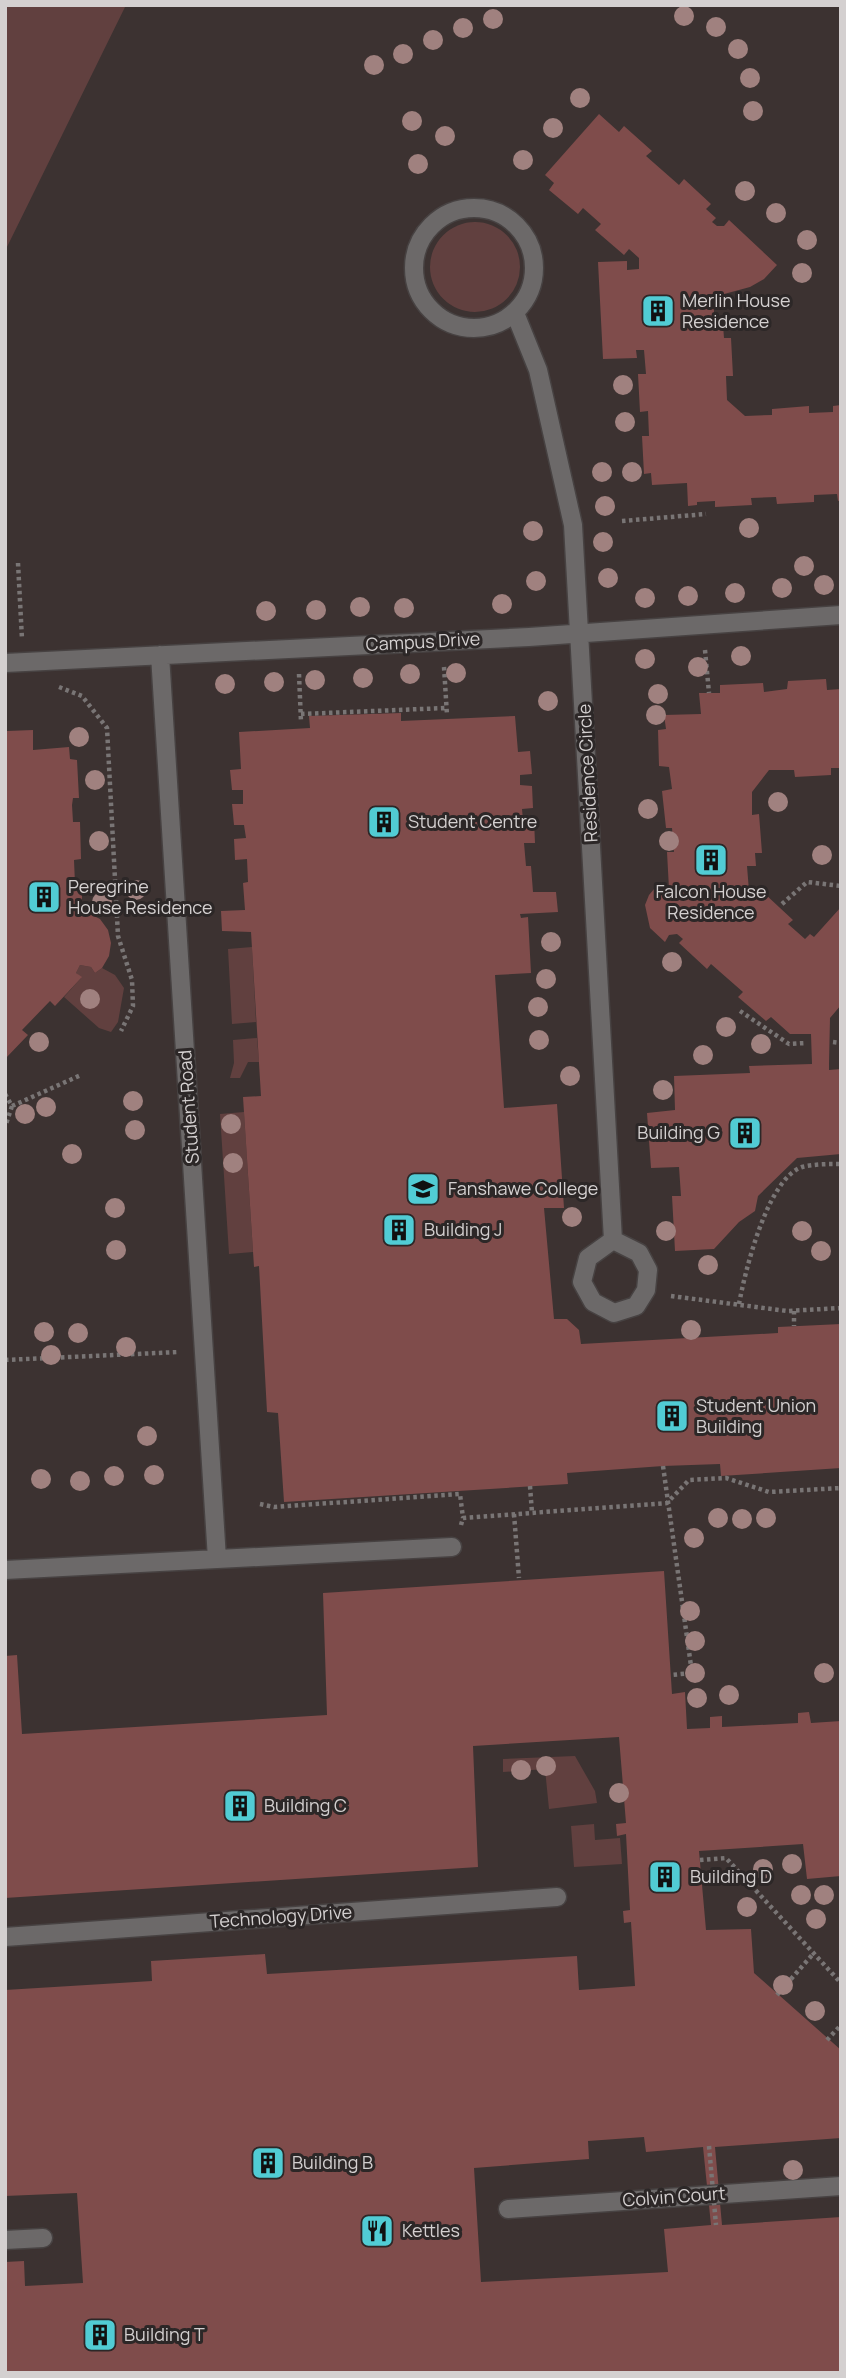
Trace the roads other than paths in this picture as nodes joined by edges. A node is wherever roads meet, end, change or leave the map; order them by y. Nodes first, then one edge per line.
1 (515, 313) junction
2 (841, 615) edge
3 (581, 632) junction
4 (160, 655) junction
5 (5, 663) edge
6 (613, 1240) junction
7 (452, 1547) road end
8 (217, 1559) junction
9 (5, 1570) edge
10 (557, 1897) dead end
11 (5, 1937) edge
12 (841, 2186) edge
13 (508, 2209) dead end
14 (43, 2238) dead end
15 (5, 2240) edge

1 - 1 lane
1 - 3 lane, Residence Circle
2 - 3 lane, Campus Drive
3 - 4 lane, Campus Drive
3 - 6 lane, Residence Circle
4 - 5 lane, Campus Drive
4 - 8 lane, Student Road
6 - 6 lane
7 - 8 lane
8 - 9 lane
10 - 11 lane, Technology Drive
12 - 13 lane, Colvin Court
14 - 15 lane

